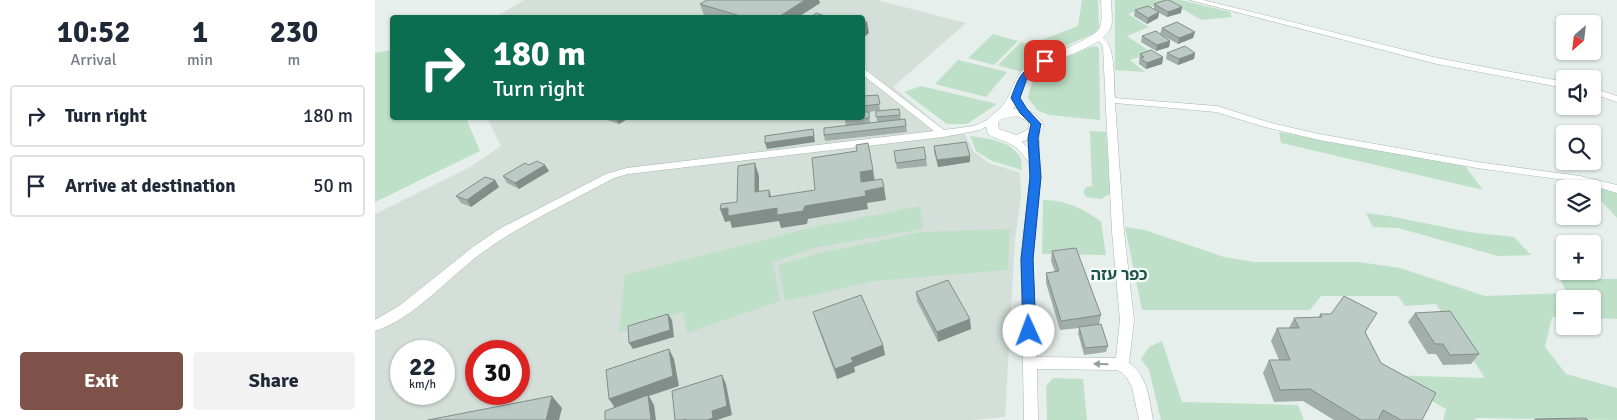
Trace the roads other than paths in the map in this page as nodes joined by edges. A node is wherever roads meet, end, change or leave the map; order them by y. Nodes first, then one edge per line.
1 (1106, 0) edge
2 (1194, 0) edge
3 (1096, 37) junction
4 (865, 73) edge
5 (1556, 83) edge
6 (1601, 94) edge
7 (1015, 98) junction
8 (1617, 99) edge
9 (1111, 100) junction
10 (998, 116) junction
11 (1030, 116) junction
12 (962, 131) junction
13 (1033, 132) junction
14 (943, 134) junction
15 (1002, 136) junction
16 (1035, 162) junction
17 (1617, 189) edge
18 (378, 326) edge
19 (1031, 363) junction
20 (1123, 366) junction
21 (1031, 420) edge
22 (1146, 420) edge

1 - 3 street
2 - 5 street
3 - 7 street
3 - 9 street
4 - 14 street
6 - 8 street
7 - 10 street
7 - 11 street
9 - 17 street
9 - 20 street
10 - 11 street
10 - 12 street
10 - 15 street
11 - 13 street
12 - 14 street
12 - 15 street
13 - 15 street
13 - 16 street
14 - 18 street
15 - 16 street
16 - 19 street
20 -> 19 street
19 - 21 street
20 - 22 street

